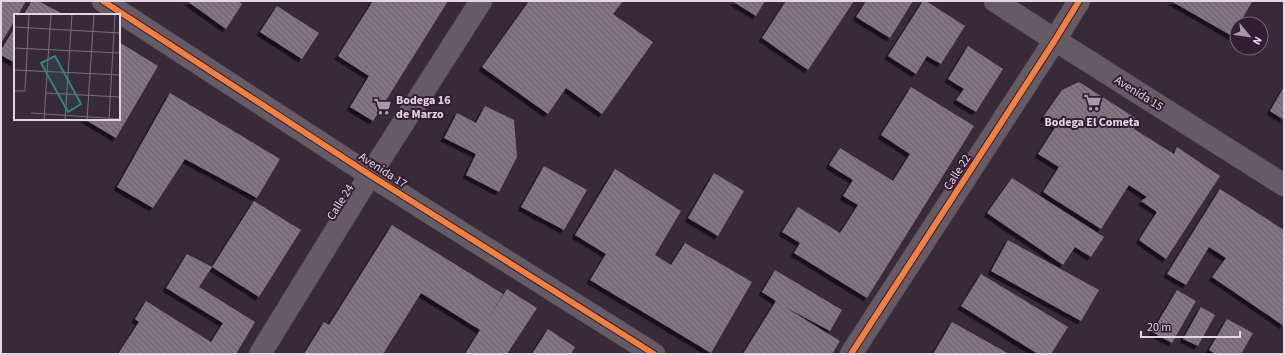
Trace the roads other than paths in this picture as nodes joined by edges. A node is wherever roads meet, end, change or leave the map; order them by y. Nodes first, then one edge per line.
1 (103, 1) edge
2 (481, 1) edge
3 (996, 1) edge
4 (1079, 1) edge
5 (1056, 40) junction
6 (370, 175) junction
7 (1284, 185) edge
8 (260, 354) edge
9 (654, 354) edge
10 (851, 354) edge

1 - 6 street, Avenida 17
2 - 6 street, Calle 24
3 - 5 street, Avenida 15
4 - 5 street, Calle 22
5 - 7 street, Avenida 15
5 - 10 street, Calle 22
6 - 8 street, Calle 24
6 - 9 street, Avenida 17

